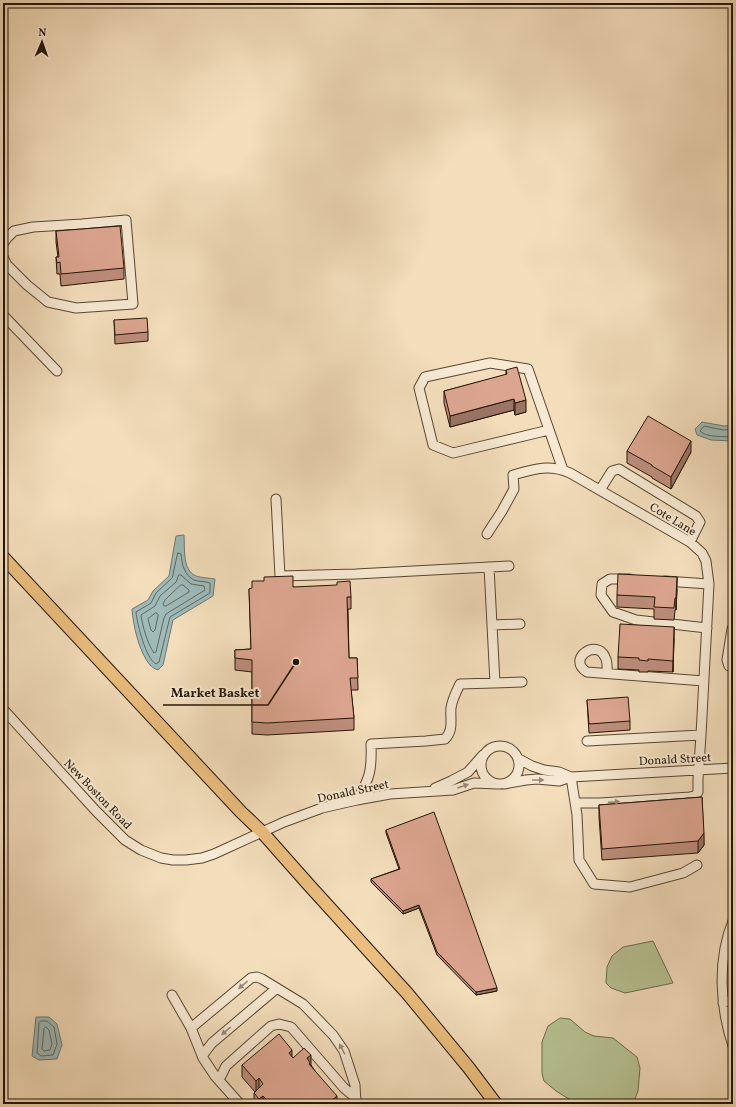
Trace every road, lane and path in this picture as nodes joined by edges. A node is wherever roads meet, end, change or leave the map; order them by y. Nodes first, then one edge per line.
1 (3, 244) edge
2 (3, 257) edge
3 (3, 315) edge
4 (57, 372) dead end
5 (549, 430) junction
6 (564, 470) junction
7 (600, 490) junction
8 (276, 499) dead end
9 (487, 534) dead end
10 (690, 542) junction
11 (3, 557) edge
12 (509, 566) dead end
13 (489, 567) junction
14 (640, 580) edge
15 (654, 580) edge
16 (708, 584) junction
17 (520, 624) dead end
18 (492, 625) junction
19 (707, 628) junction
20 (732, 629) dead end
21 (733, 668) edge
22 (607, 673) dead end
23 (522, 682) dead end
24 (704, 682) junction
25 (495, 683) junction
26 (3, 709) edge
27 (702, 735) junction
28 (587, 742) dead end
29 (484, 754) junction
30 (519, 759) junction
31 (733, 768) edge
32 (699, 770) junction
33 (572, 777) junction
34 (501, 784) junction
35 (428, 791) junction
36 (357, 800) junction
37 (576, 803) junction
38 (262, 832) junction
39 (697, 865) dead end
40 (733, 921) edge
41 (277, 988) junction
42 (172, 995) dead end
43 (733, 1000) edge
44 (724, 1003) junction
45 (191, 1028) junction
46 (732, 1041) edge
47 (202, 1056) junction
48 (219, 1080) junction
49 (356, 1101) edge
50 (240, 1104) edge
51 (496, 1104) edge

1 - 2 street
3 - 4 street
5 - 5 street
5 - 6 street
6 - 7 street, Cote Lane
6 - 9 street, Cote Lane
7 - 10 street, Cote Lane
7 - 10 street
8 - 13 street
10 - 16 street, Cote Lane
11 - 38 main road
12 - 13 street
13 - 18 street
14 - 19 street
15 - 16 street
16 - 19 street, Cote Lane
17 - 18 street
18 - 25 street
19 - 24 street, Cote Lane
20 - 21 street
22 - 24 street
23 - 25 street
24 - 27 street, Cote Lane
25 - 36 street
26 - 38 street, New Boston Road
27 - 28 street
27 - 32 street, Cote Lane
29 - 30 street, Donald Street
29 - 34 street
29 - 35 street, Donald Street
30 - 33 street, Donald Street
30 - 34 street
31 - 32 street, Donald Street
32 - 33 street, Donald Street
37 -> 32 street, Cote Lane
34 -> 33 street, Donald Street
33 - 37 street
35 -> 34 street, Donald Street
35 - 36 street, Donald Street
36 - 38 street, Donald Street
37 - 39 street
38 - 51 main road
40 - 44 street
41 -> 45 street
41 -> 47 street
49 -> 41 street
42 - 45 street
43 - 44 street
44 - 46 street
45 - 47 street
47 - 48 street
48 - 49 street
48 - 50 street

